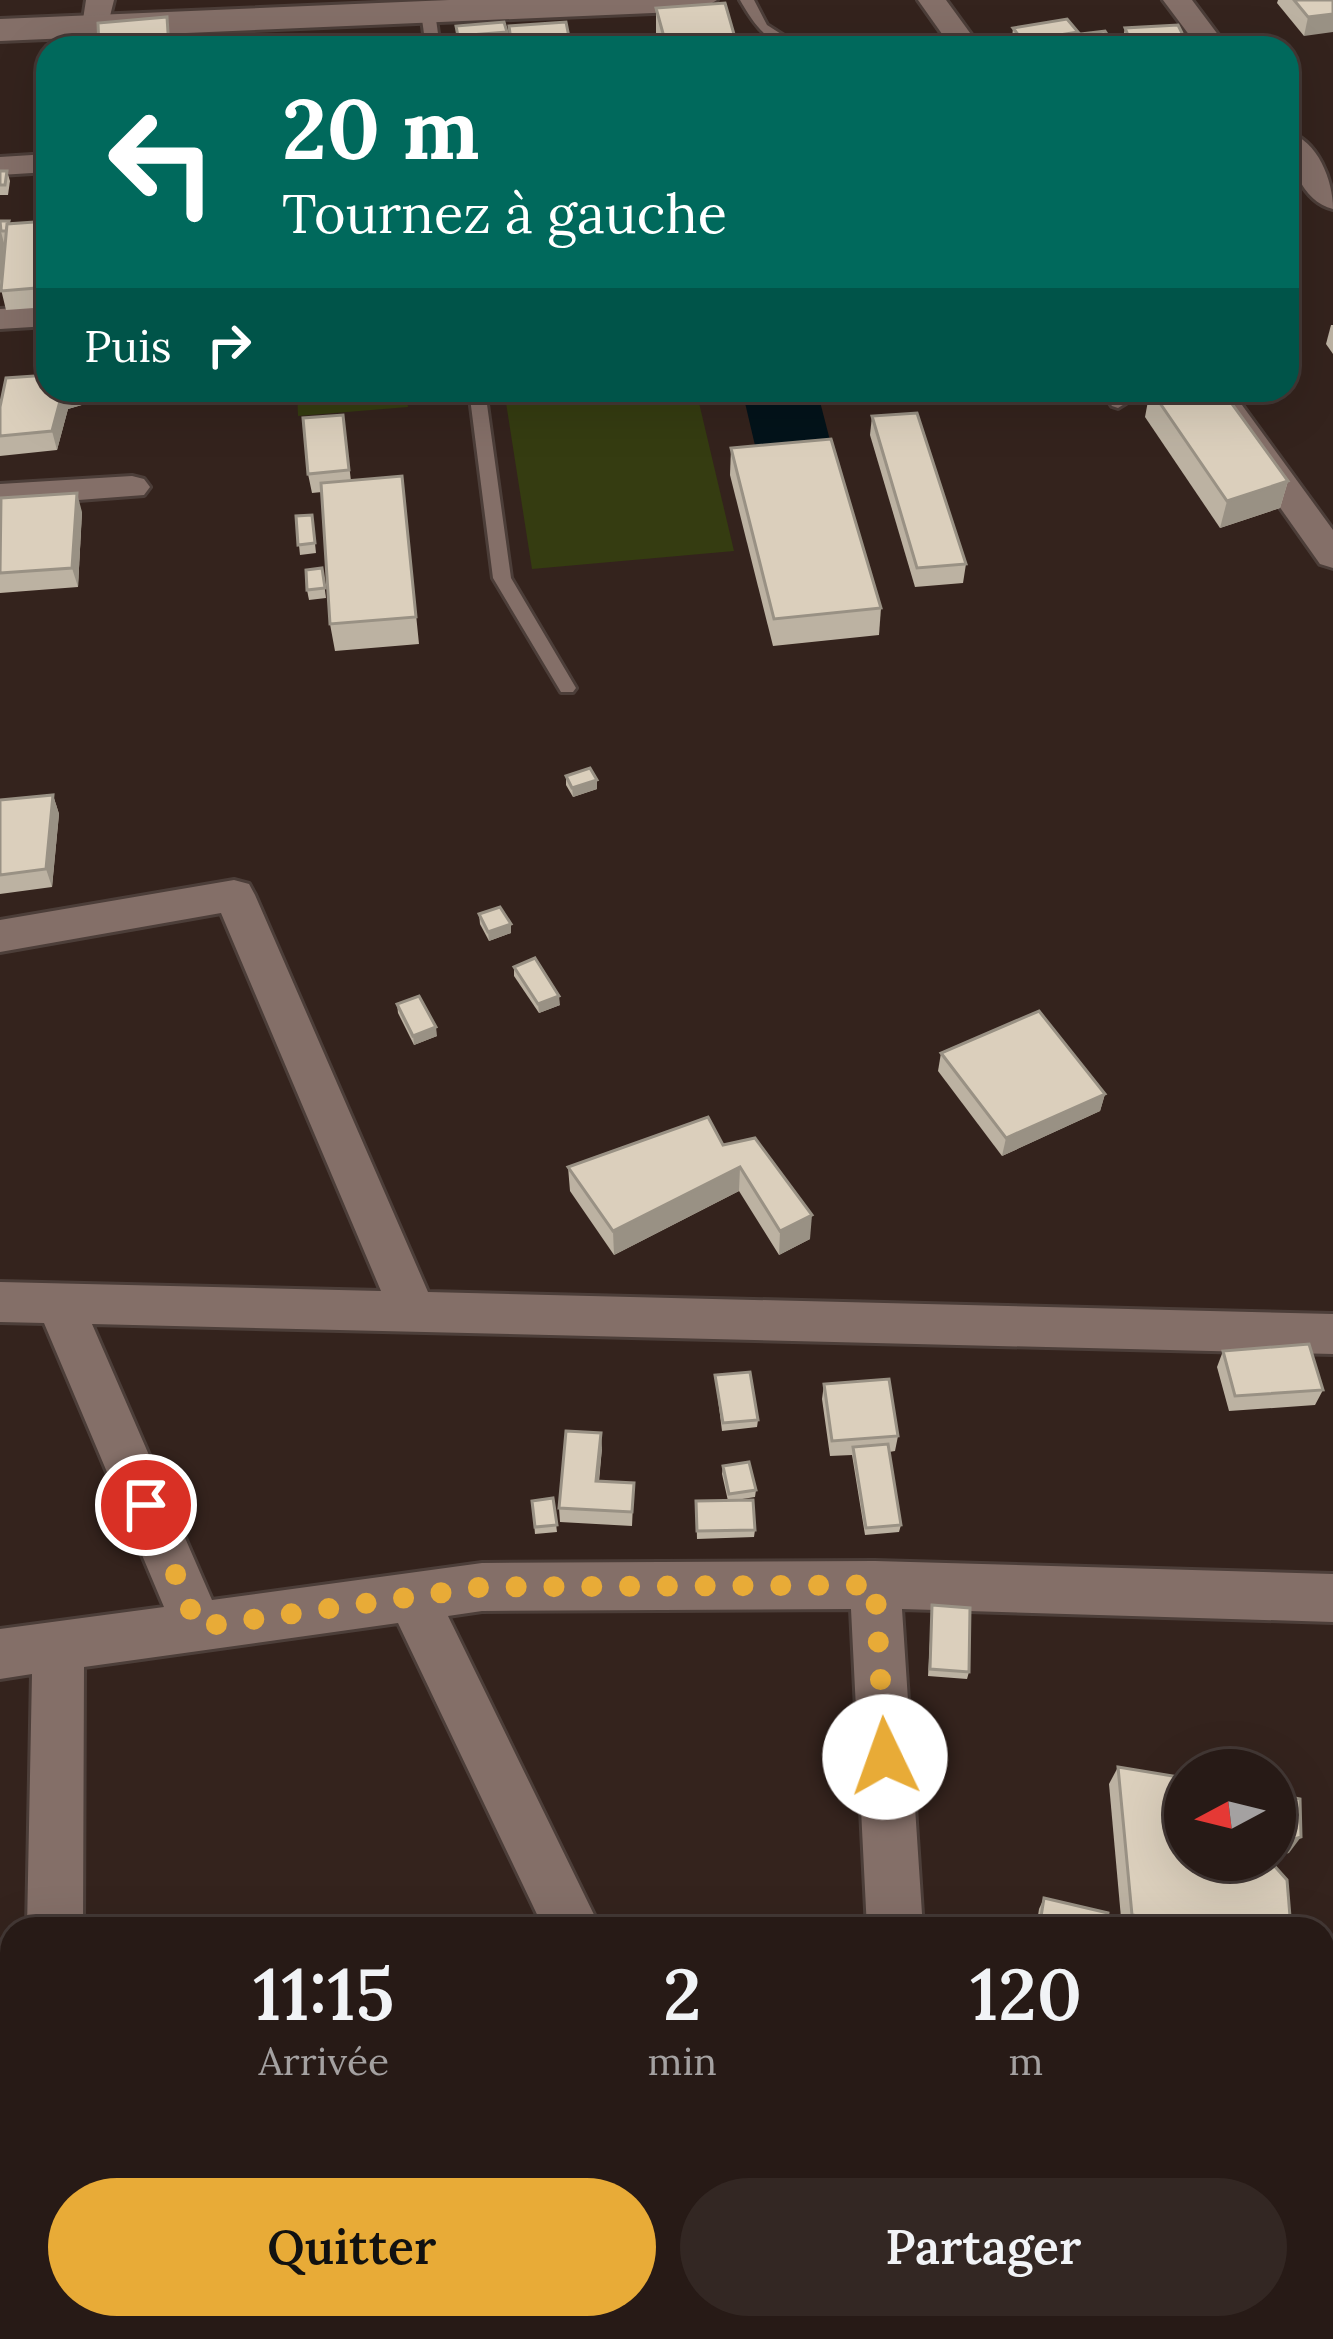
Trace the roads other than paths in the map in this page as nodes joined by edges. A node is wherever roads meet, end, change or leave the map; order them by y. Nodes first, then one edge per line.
1 (699, 0) edge
2 (747, 0) edge
3 (932, 0) edge
4 (1177, 0) edge
5 (380, 7) edge
6 (98, 13) edge
7 (0, 30) edge
8 (430, 30) edge
9 (777, 36) edge
10 (958, 36) edge
11 (1205, 36) edge
12 (1299, 156) edge
13 (36, 164) edge
14 (0, 166) edge
15 (1333, 200) edge
16 (36, 317) edge
17 (0, 319) edge
18 (479, 402) edge
19 (1223, 402) edge
20 (132, 487) dead end
21 (0, 496) edge
22 (1330, 544) edge
23 (568, 688) dead end
24 (0, 936) edge
25 (0, 1301) edge
26 (59, 1303) junction
27 (413, 1312) junction
28 (1333, 1334) edge
29 (875, 1585) junction
30 (412, 1597) junction
31 (1333, 1598) edge
32 (198, 1627) junction
33 (58, 1646) junction
34 (0, 1654) edge
35 (55, 1917) edge
36 (567, 1917) edge
37 (894, 1917) edge

1 - 8 street
2 - 9 lane
3 - 10 street
4 - 11 street
5 - 6 street
5 - 8 street
6 - 7 street
12 - 15 street
13 - 14 street
16 - 17 street
18 - 23 lane
19 - 22 street
20 - 21 street
24 - 27 street
25 - 26 street
26 - 27 street
26 - 32 street
27 - 28 street
29 - 30 street
29 - 31 street
29 - 37 street
30 - 32 street
30 - 36 street
32 - 33 street
33 - 34 street
33 - 35 street

